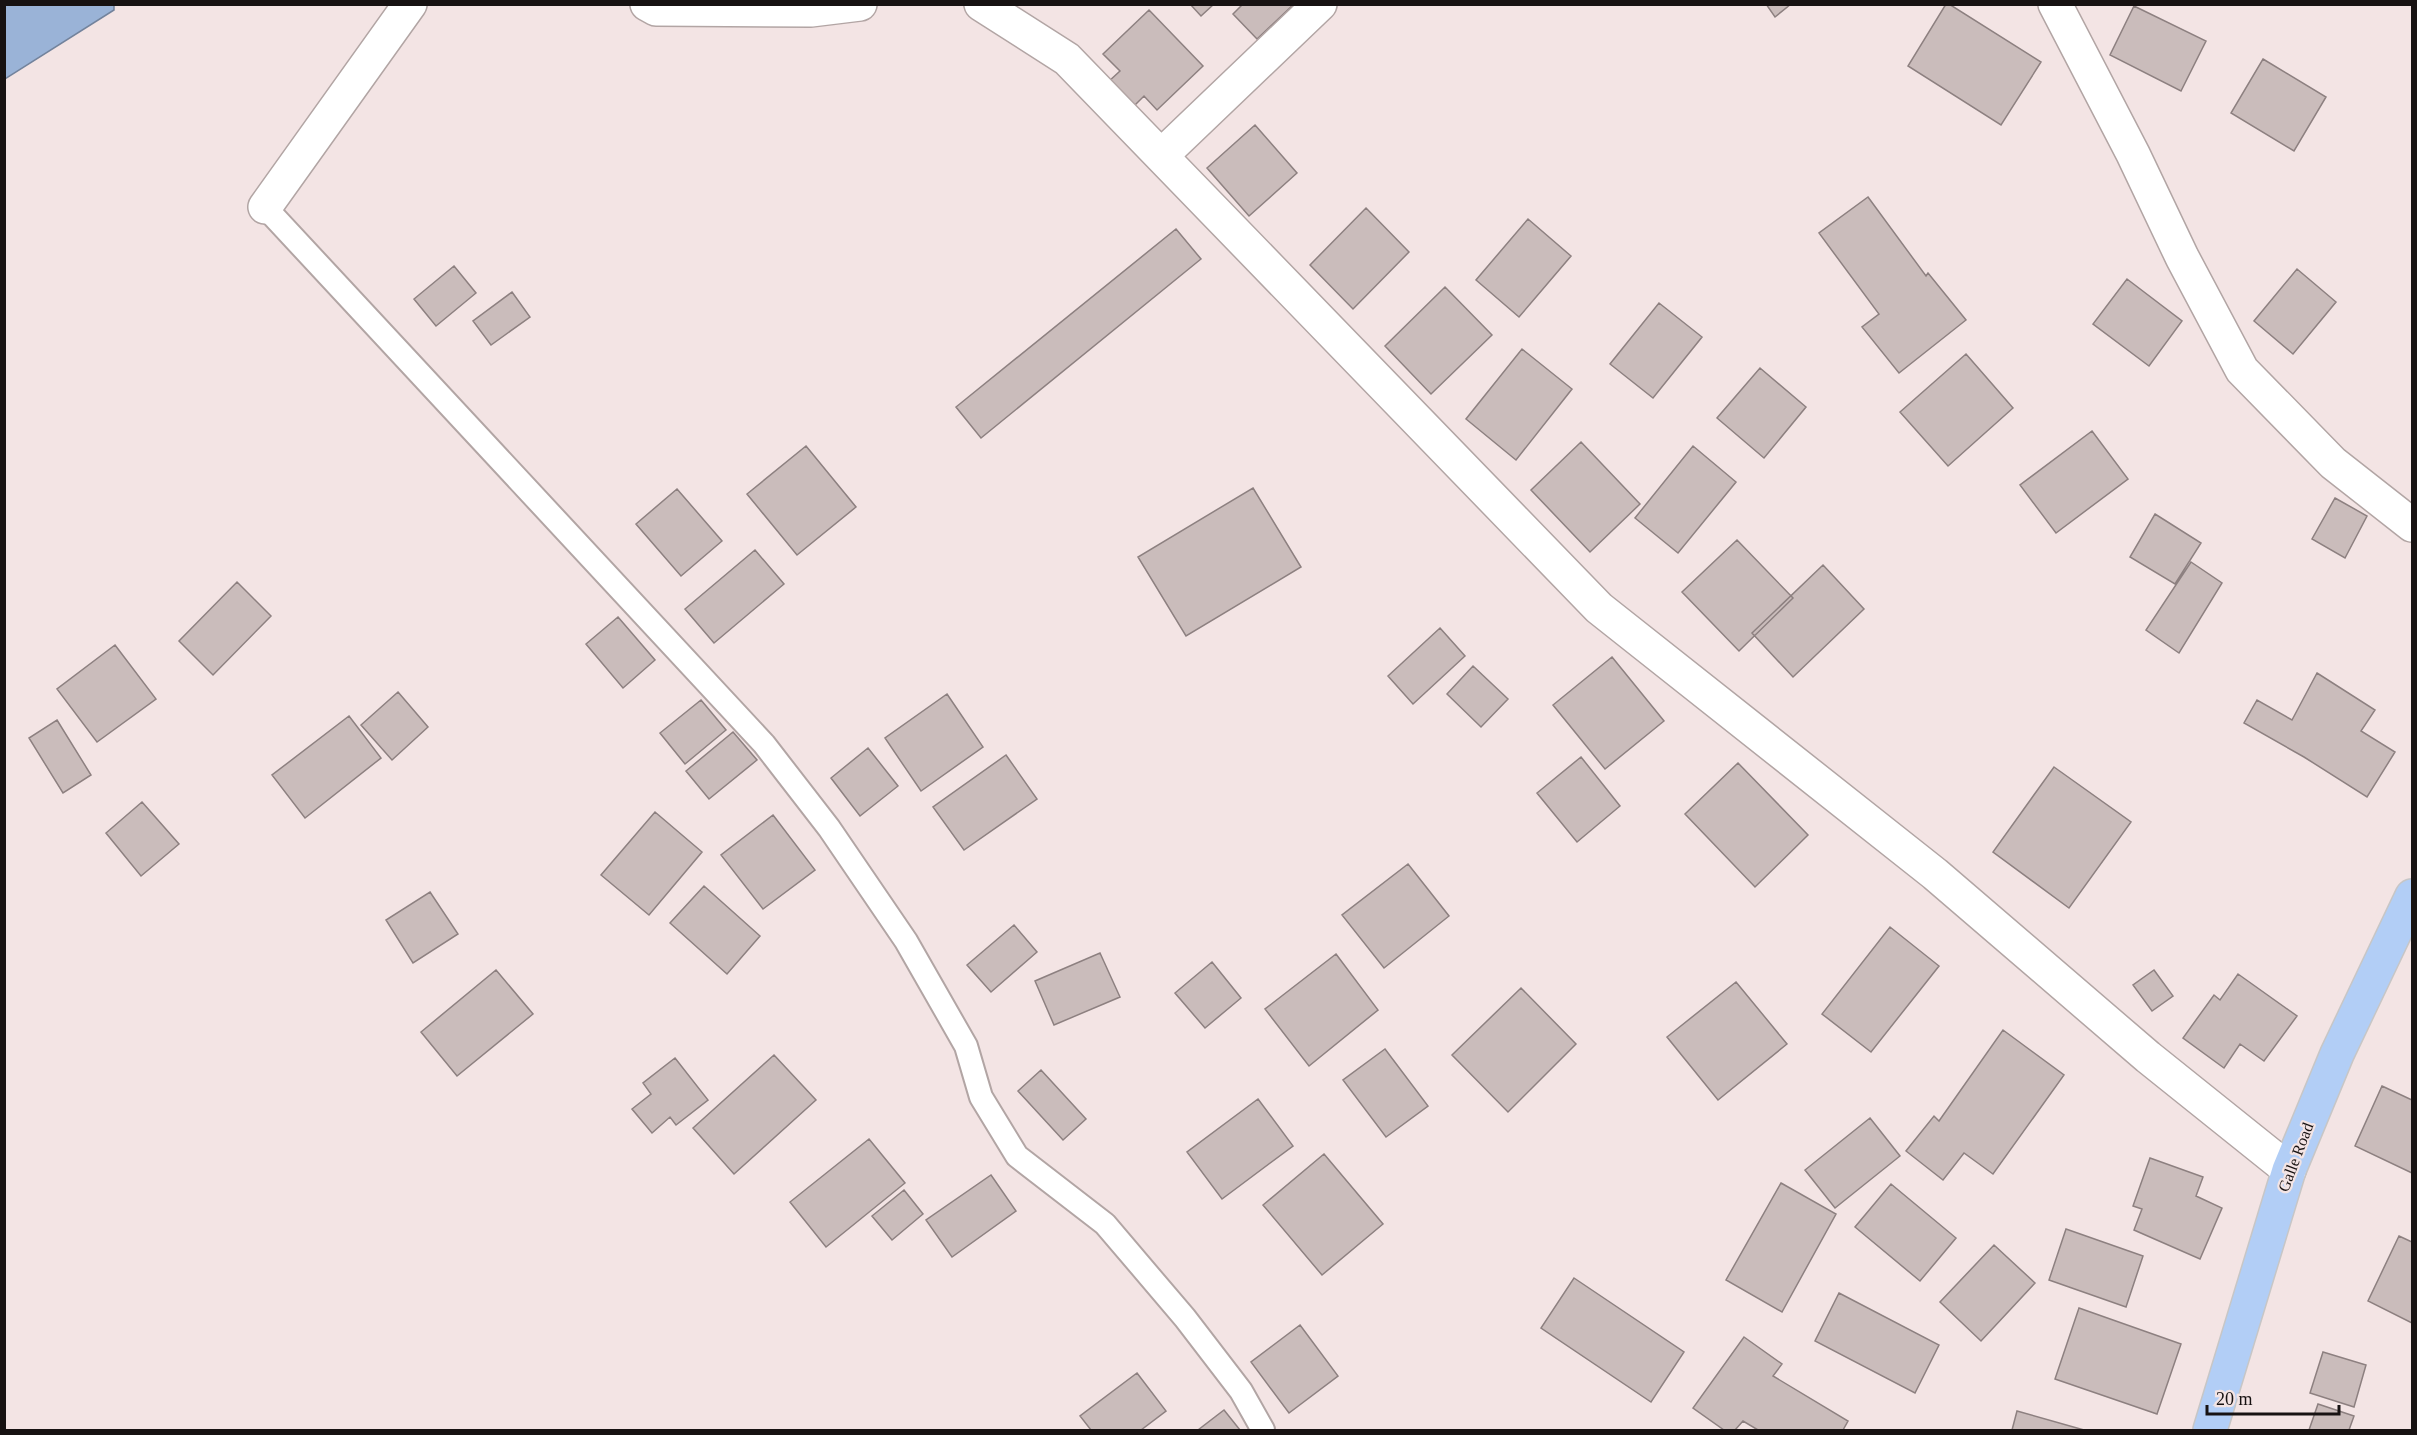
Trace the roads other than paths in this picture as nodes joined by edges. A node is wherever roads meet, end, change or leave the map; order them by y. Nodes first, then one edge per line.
1 (410, 4) edge
2 (647, 4) edge
3 (860, 4) edge
4 (981, 4) edge
5 (1320, 4) edge
6 (2055, 4) edge
7 (1161, 156) junction
8 (265, 207) joint
9 (2412, 525) edge
10 (2412, 896) edge
11 (2289, 1170) junction
12 (1263, 1431) edge
13 (2210, 1431) edge

1 - 8 street
2 - 3 street
4 - 7 street
5 - 7 street
6 - 9 street
7 - 11 street
8 - 12 lane
10 - 11 highway, Galle Road
11 - 13 highway, Galle Road

